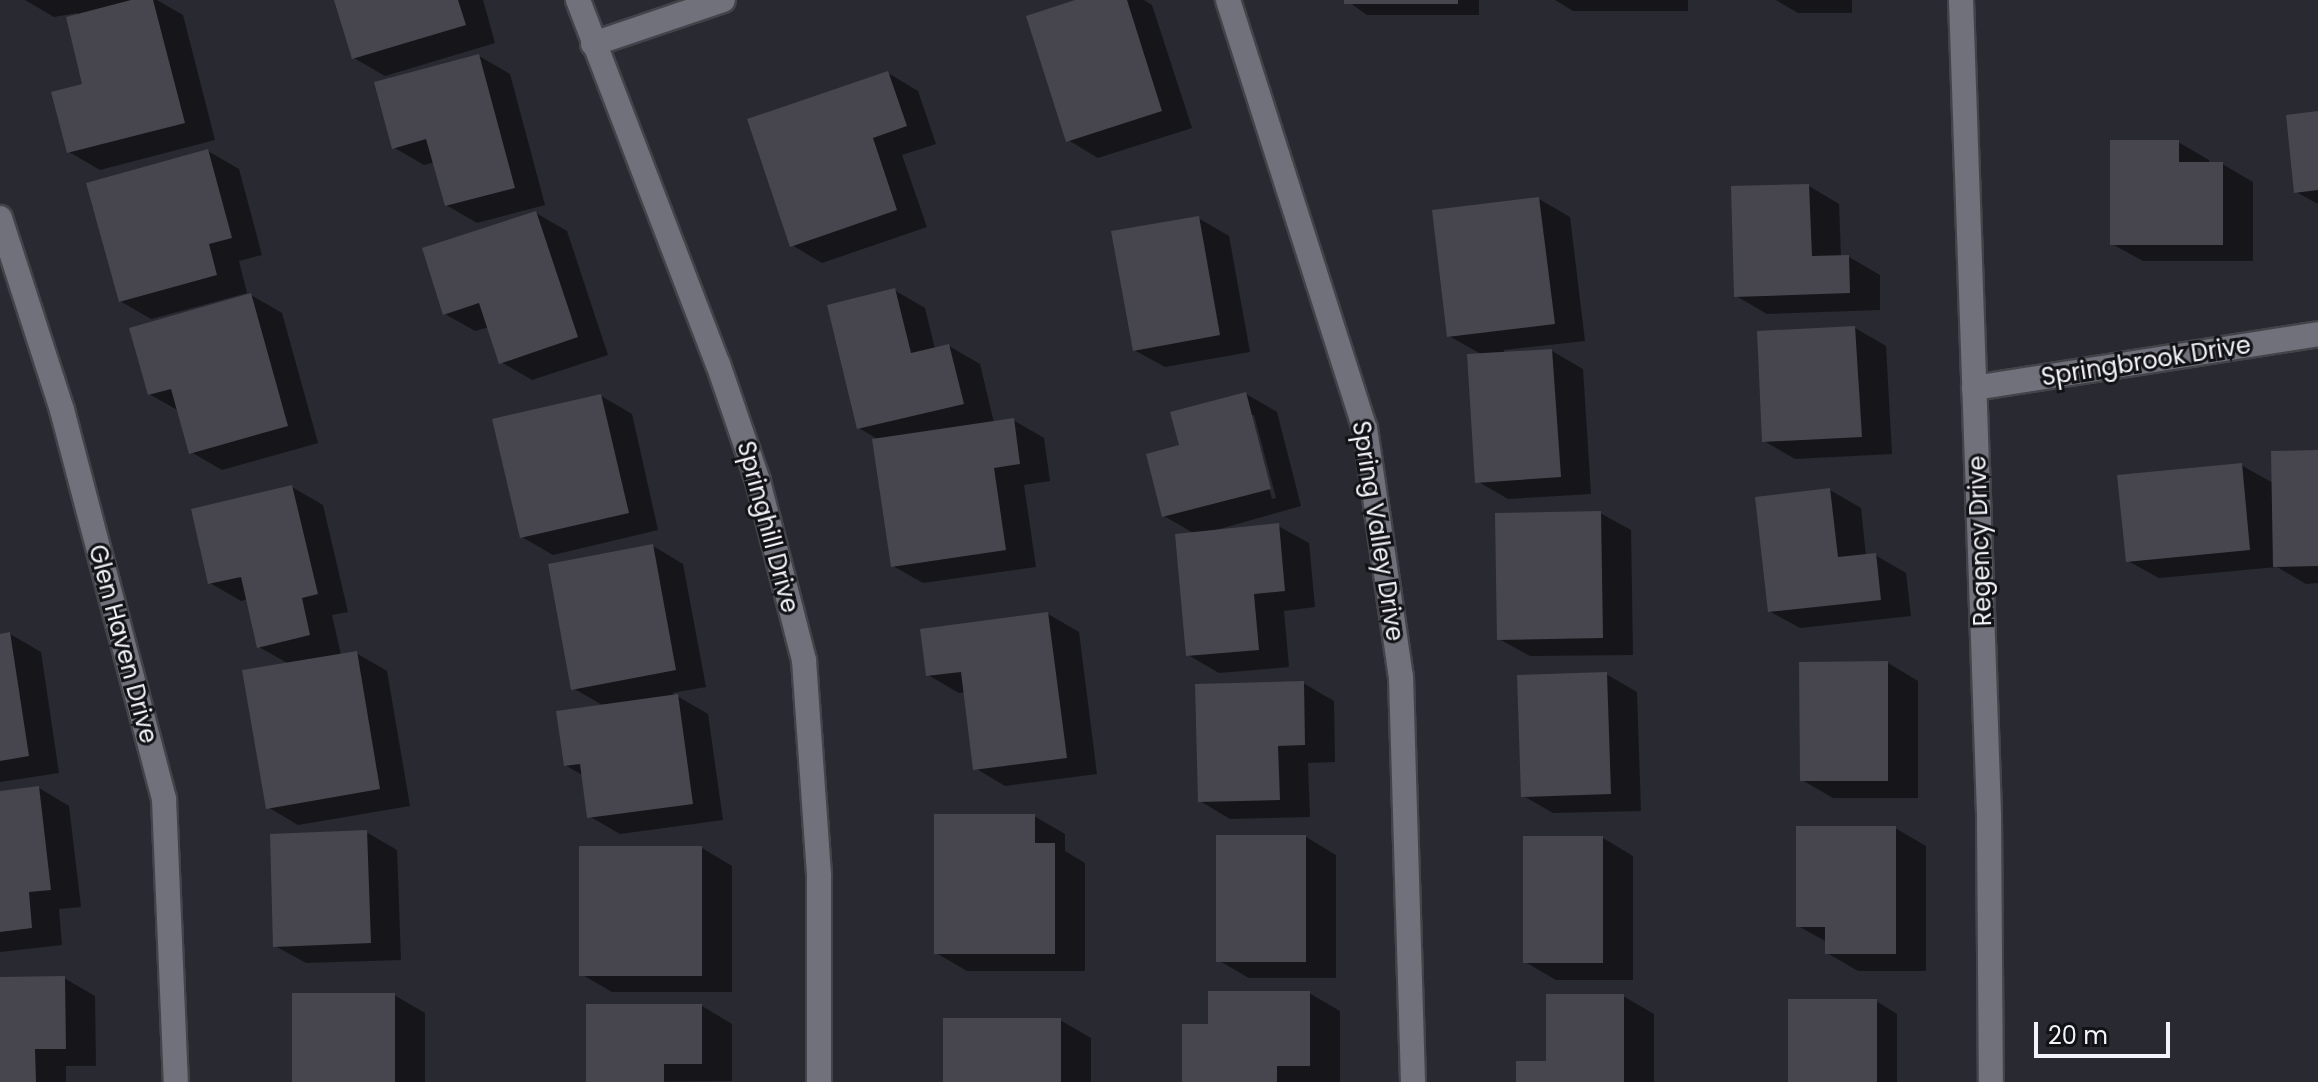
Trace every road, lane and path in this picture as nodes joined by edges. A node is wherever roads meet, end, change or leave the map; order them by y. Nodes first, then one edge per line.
1 (578, 0) edge
2 (723, 0) edge
3 (1228, 0) edge
4 (1961, 0) edge
5 (593, 44) junction
6 (0, 218) edge
7 (2318, 334) edge
8 (1974, 388) junction
9 (176, 1082) edge
10 (819, 1082) edge
11 (1413, 1082) edge
12 (1991, 1082) edge

1 - 5 street, Springhill Drive
2 - 5 street
3 - 11 street, Spring Valley Drive
4 - 8 street, Regency Drive
5 - 10 street, Springhill Drive
6 - 9 street, Glen Haven Drive
7 - 8 street, Springbrook Drive
8 - 12 street, Regency Drive

